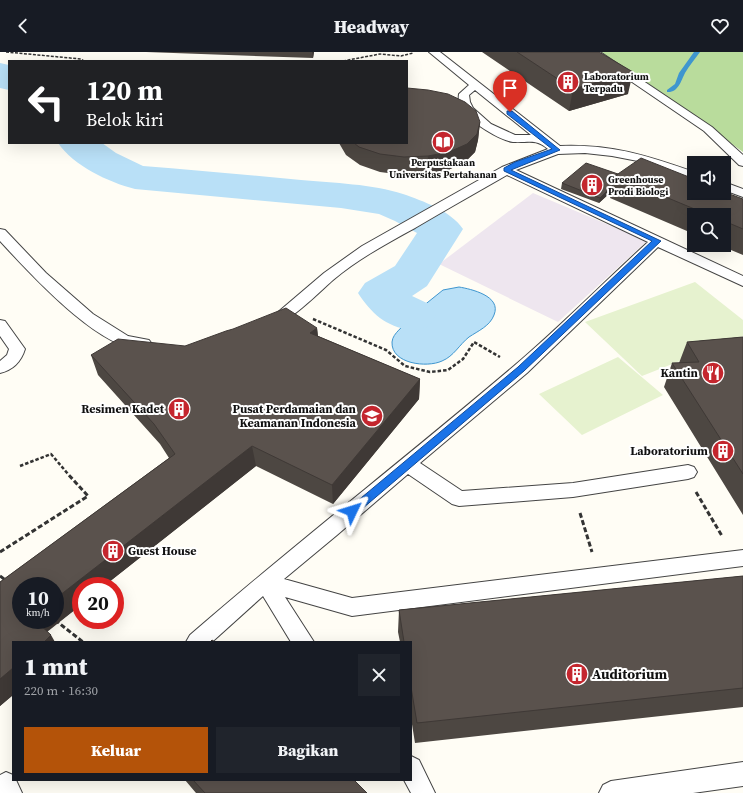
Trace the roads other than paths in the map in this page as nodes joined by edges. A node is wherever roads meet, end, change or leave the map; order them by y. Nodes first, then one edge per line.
1 (434, 52) edge
2 (592, 52) edge
3 (475, 85) junction
4 (544, 139) junction
5 (557, 150) junction
6 (743, 162) edge
7 (506, 170) junction
8 (687, 174) edge
9 (731, 189) edge
10 (743, 193) edge
11 (0, 233) edge
12 (657, 241) junction
13 (743, 282) edge
14 (0, 325) edge
15 (260, 326) edge
16 (158, 346) edge
17 (0, 368) edge
18 (407, 464) junction
19 (688, 472) dead end
20 (743, 558) edge
21 (265, 582) junction
22 (198, 641) edge
23 (302, 641) edge
24 (412, 770) edge
25 (743, 774) edge
26 (423, 793) edge
27 (611, 793) edge

1 - 3 lane
2 - 6 lane
3 - 4 lane
3 - 4 lane
4 - 5 lane
5 - 7 lane
5 - 8 lane
7 - 12 lane
7 - 15 lane
9 - 10 lane
11 - 16 lane
12 - 13 lane
12 - 18 lane
14 - 17 lane
18 - 19 lane
18 - 21 lane
20 - 21 lane
21 - 22 lane
21 - 23 lane
24 - 26 lane
25 - 27 lane

